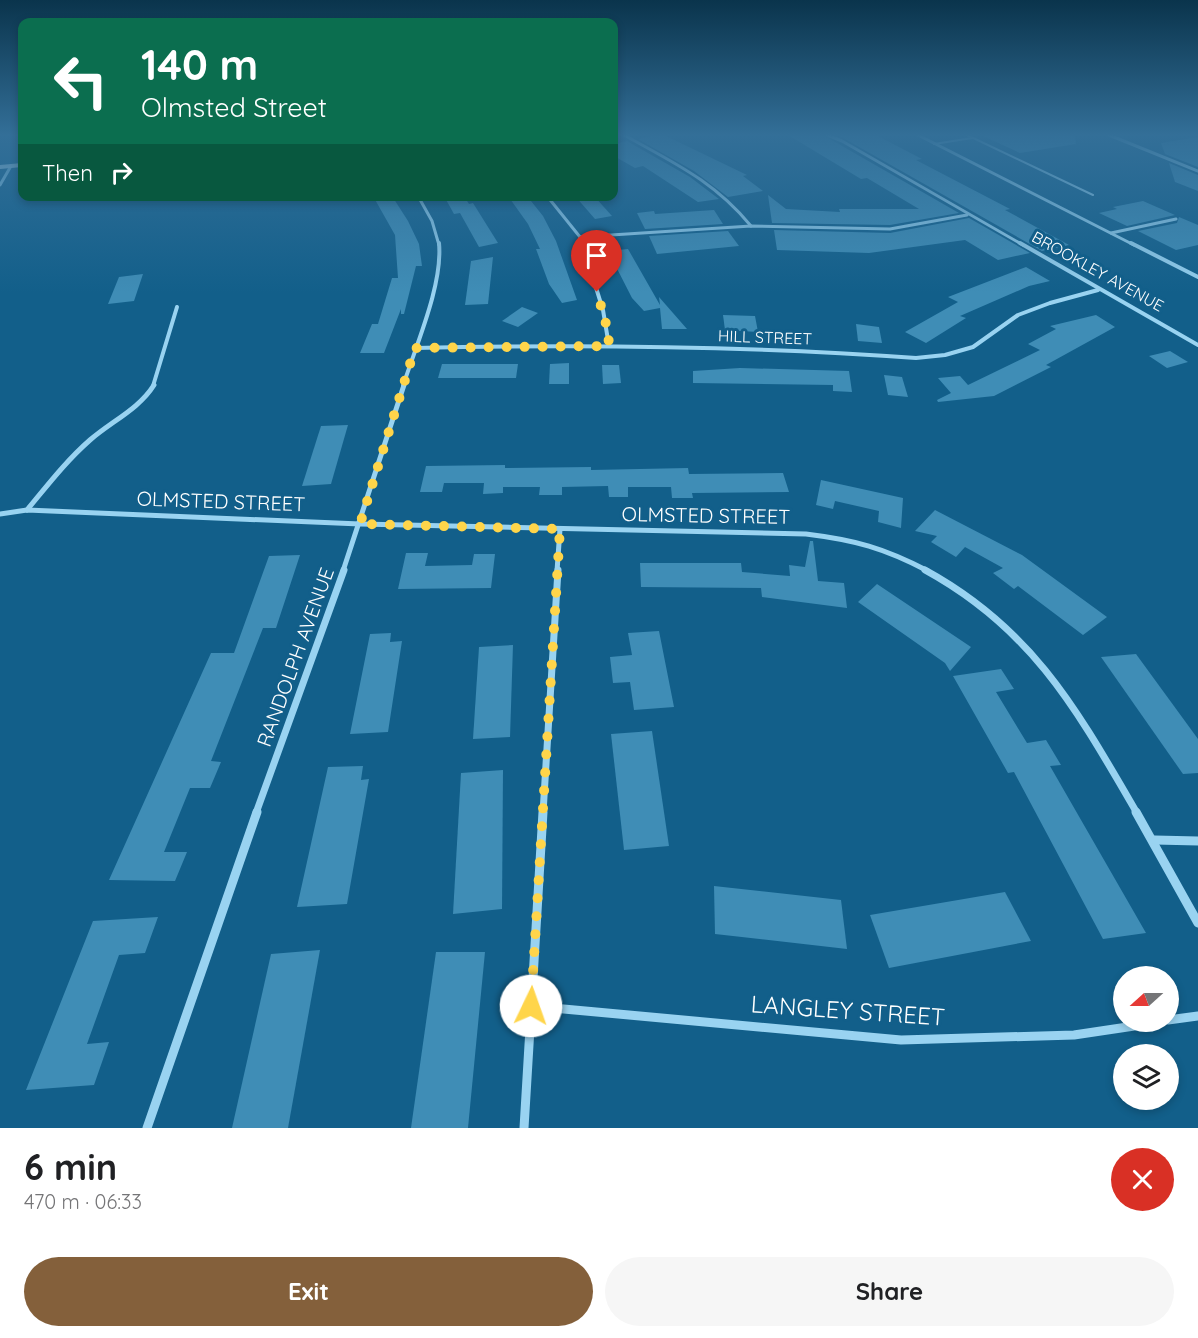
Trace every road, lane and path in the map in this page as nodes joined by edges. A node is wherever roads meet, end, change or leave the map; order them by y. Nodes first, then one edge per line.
1 (714, 188) edge
2 (921, 188) edge
3 (1021, 188) edge
4 (1077, 188) edge
5 (1093, 195) dead end
6 (421, 201) edge
7 (551, 201) edge
8 (967, 215) junction
9 (1176, 219) dead end
10 (751, 226) junction
11 (1111, 233) junction
12 (580, 237) junction
13 (1198, 277) edge
14 (1098, 290) junction
15 (177, 307) dead end
16 (1198, 345) edge
17 (609, 346) junction
18 (415, 348) junction
19 (27, 510) junction
20 (0, 514) edge
21 (360, 524) junction
22 (560, 529) junction
23 (1155, 840) junction
24 (1198, 841) edge
25 (1198, 923) edge
26 (531, 1006) junction
27 (1198, 1016) edge
28 (1179, 1019) edge
29 (1113, 1029) edge
30 (147, 1128) edge
31 (524, 1128) edge

1 - 10 street
2 - 8 street, BROOKLEY AVENUE
3 - 11 street
4 - 5 lane
6 - 18 street, RANDOLPH AVENUE
7 - 12 street
8 - 10 street
8 - 14 street, BROOKLEY AVENUE
9 - 11 street
10 - 12 street
11 - 13 street
12 - 17 street
14 - 16 street, BROOKLEY AVENUE
14 - 17 street, HILL STREET
15 - 19 street
17 - 18 street, HILL STREET
18 - 21 street, RANDOLPH AVENUE
19 - 20 street, OLMSTED STREET
19 - 21 street, OLMSTED STREET
21 - 22 street, OLMSTED STREET
21 - 30 street, RANDOLPH AVENUE
22 - 23 street, OLMSTED STREET
22 - 26 street
23 - 24 street
23 - 25 street, OLMSTED STREET
26 - 29 street, LANGLEY STREET
26 - 31 street
27 - 28 street

